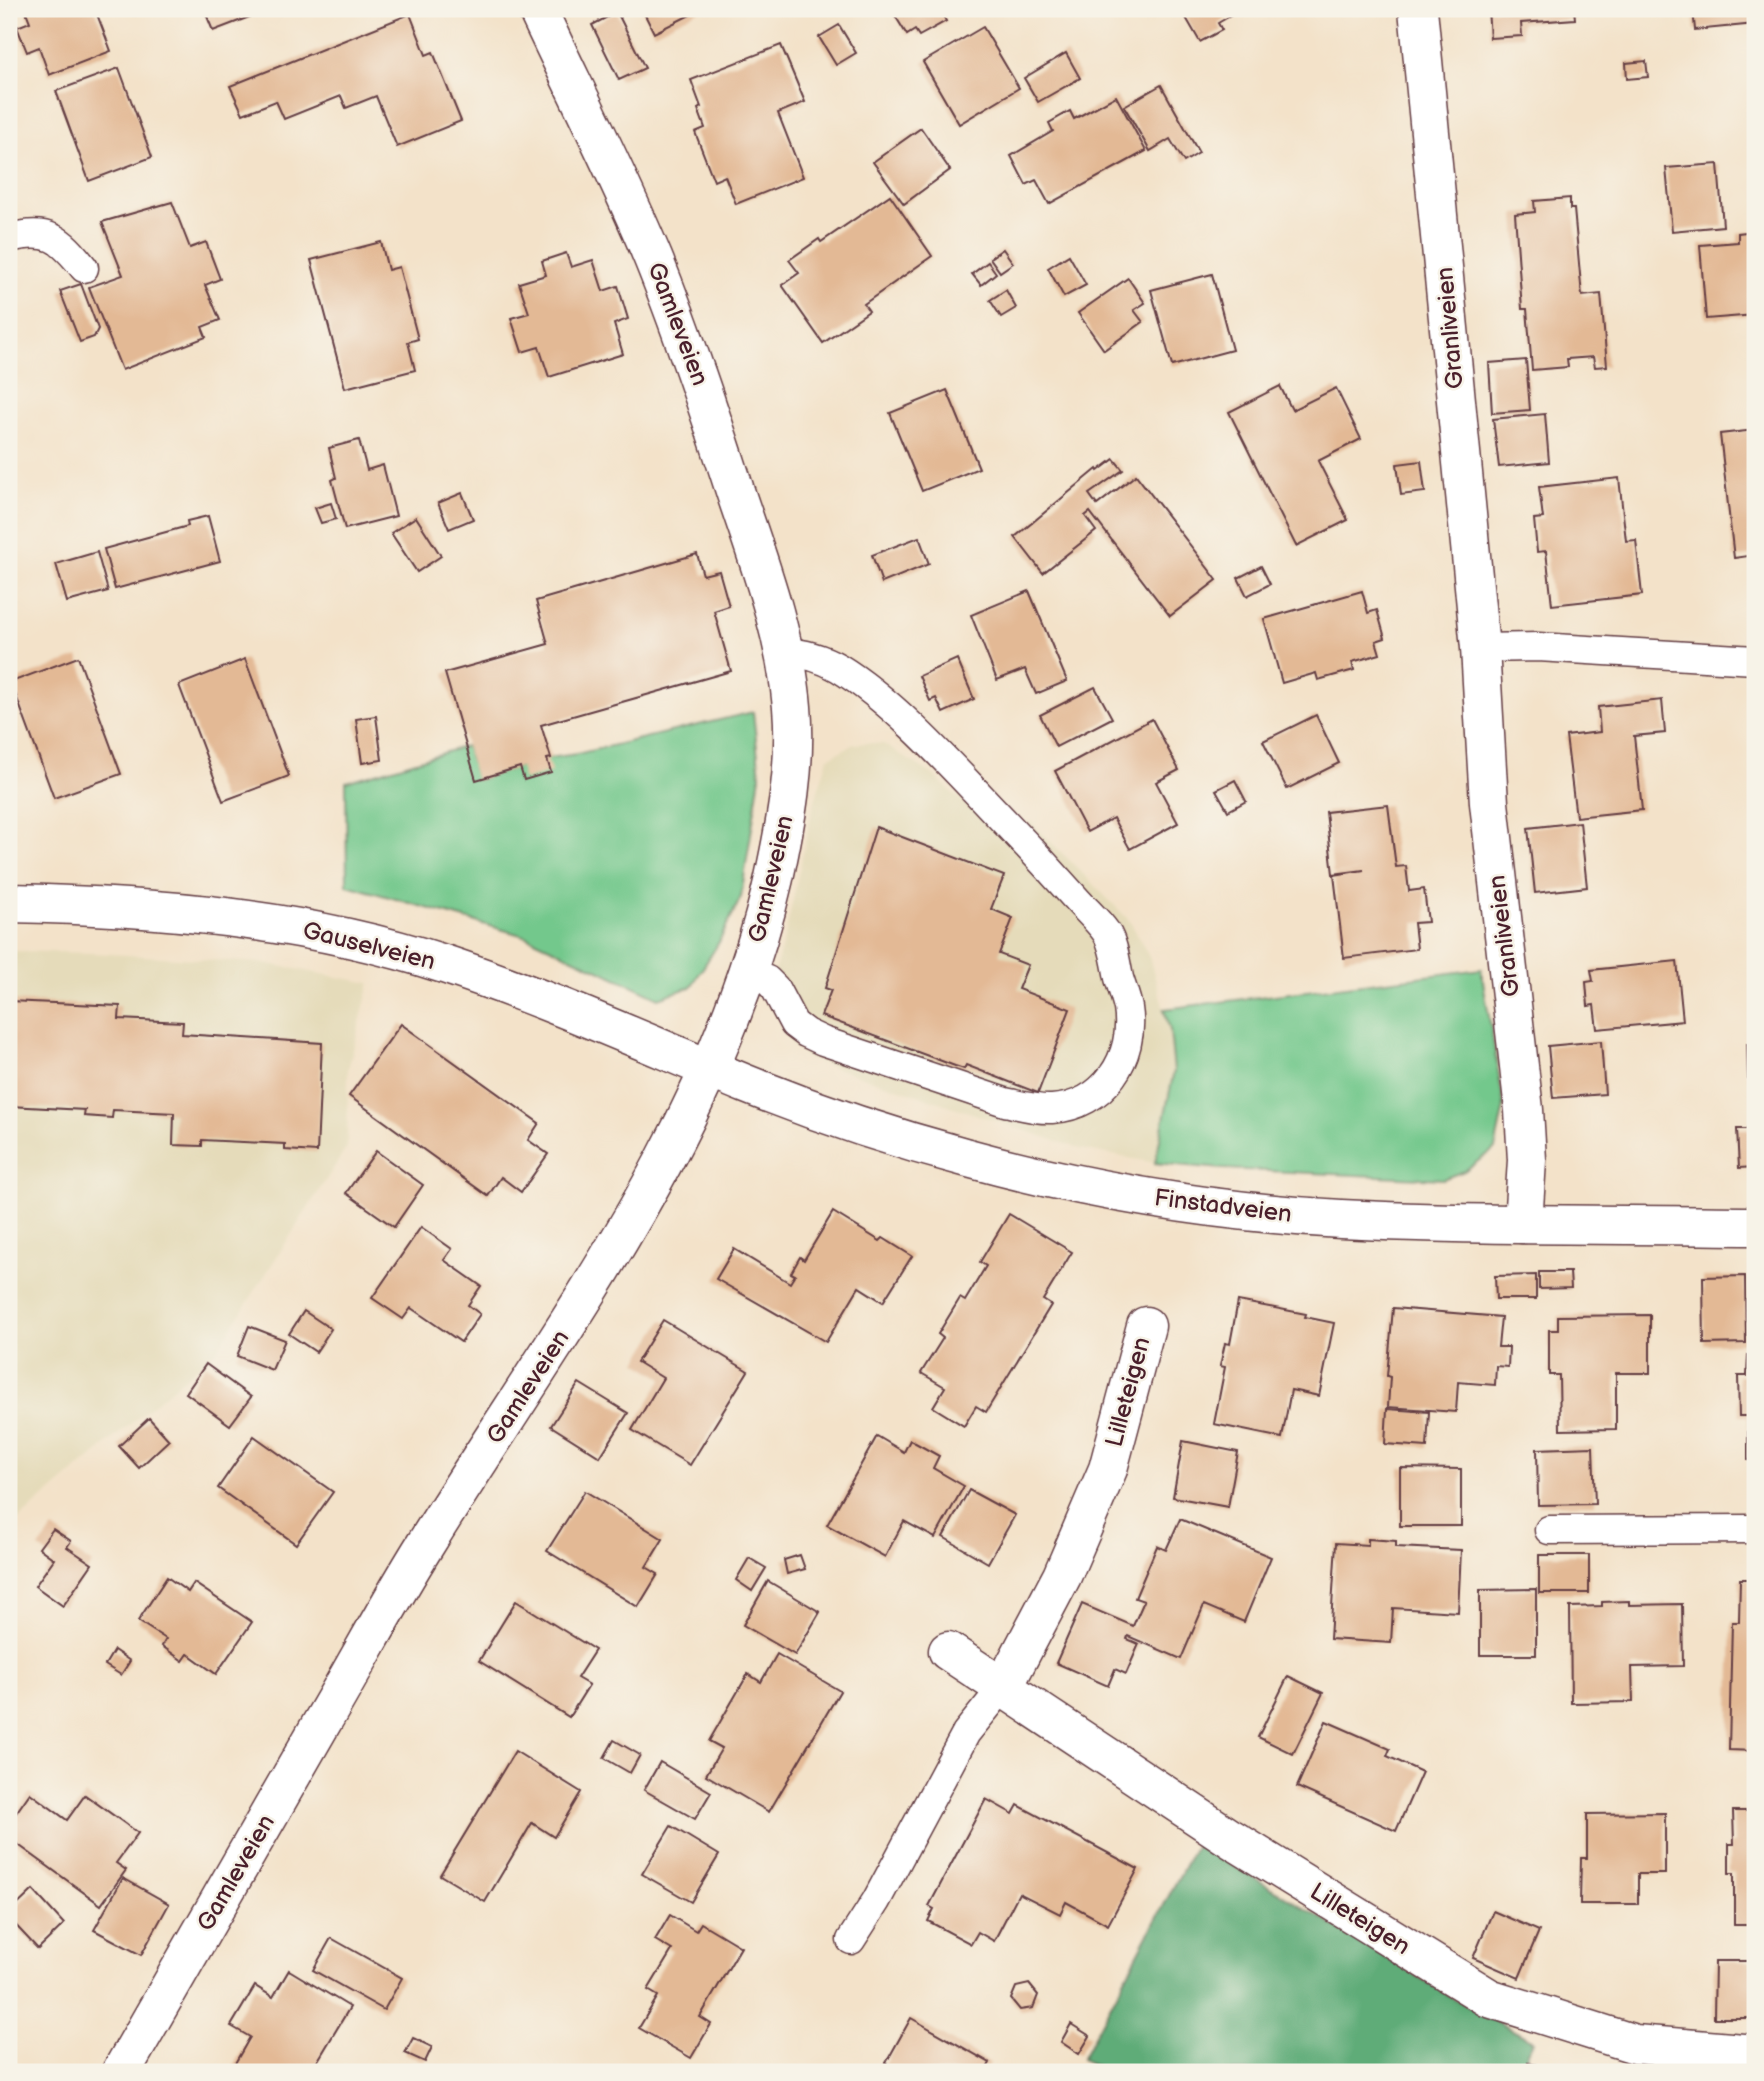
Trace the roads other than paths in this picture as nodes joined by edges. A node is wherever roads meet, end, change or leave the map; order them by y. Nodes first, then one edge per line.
1 (537, 9) edge
2 (1419, 9) edge
3 (9, 238) edge
4 (84, 268) dead end
5 (1480, 648) junction
6 (784, 652) junction
7 (1755, 660) edge
8 (9, 903) edge
9 (748, 973) junction
10 (710, 1069) junction
11 (1523, 1224) junction
12 (1755, 1226) edge
13 (1146, 1326) dead end
14 (1755, 1529) edge
15 (1549, 1530) dead end
16 (948, 1651) dead end
17 (1004, 1686) junction
18 (851, 1940) dead end
19 (1755, 2054) edge
20 (121, 2072) edge

1 - 6 street, Gamleveien
2 - 5 street, Granliveien
3 - 4 lane
5 - 7 lane
5 - 11 street, Granliveien
6 - 9 street, Gamleveien
6 - 9 lane
8 - 10 street, Gauselveien
9 - 10 street, Gamleveien
10 - 11 street, Finstadveien
10 - 20 street, Gamleveien
11 - 12 street, Finstadveien
13 - 17 street, Lilleteigen
14 - 15 lane
16 - 17 street, Lilleteigen
17 - 18 lane, Lilleteigen
17 - 19 street, Lilleteigen

